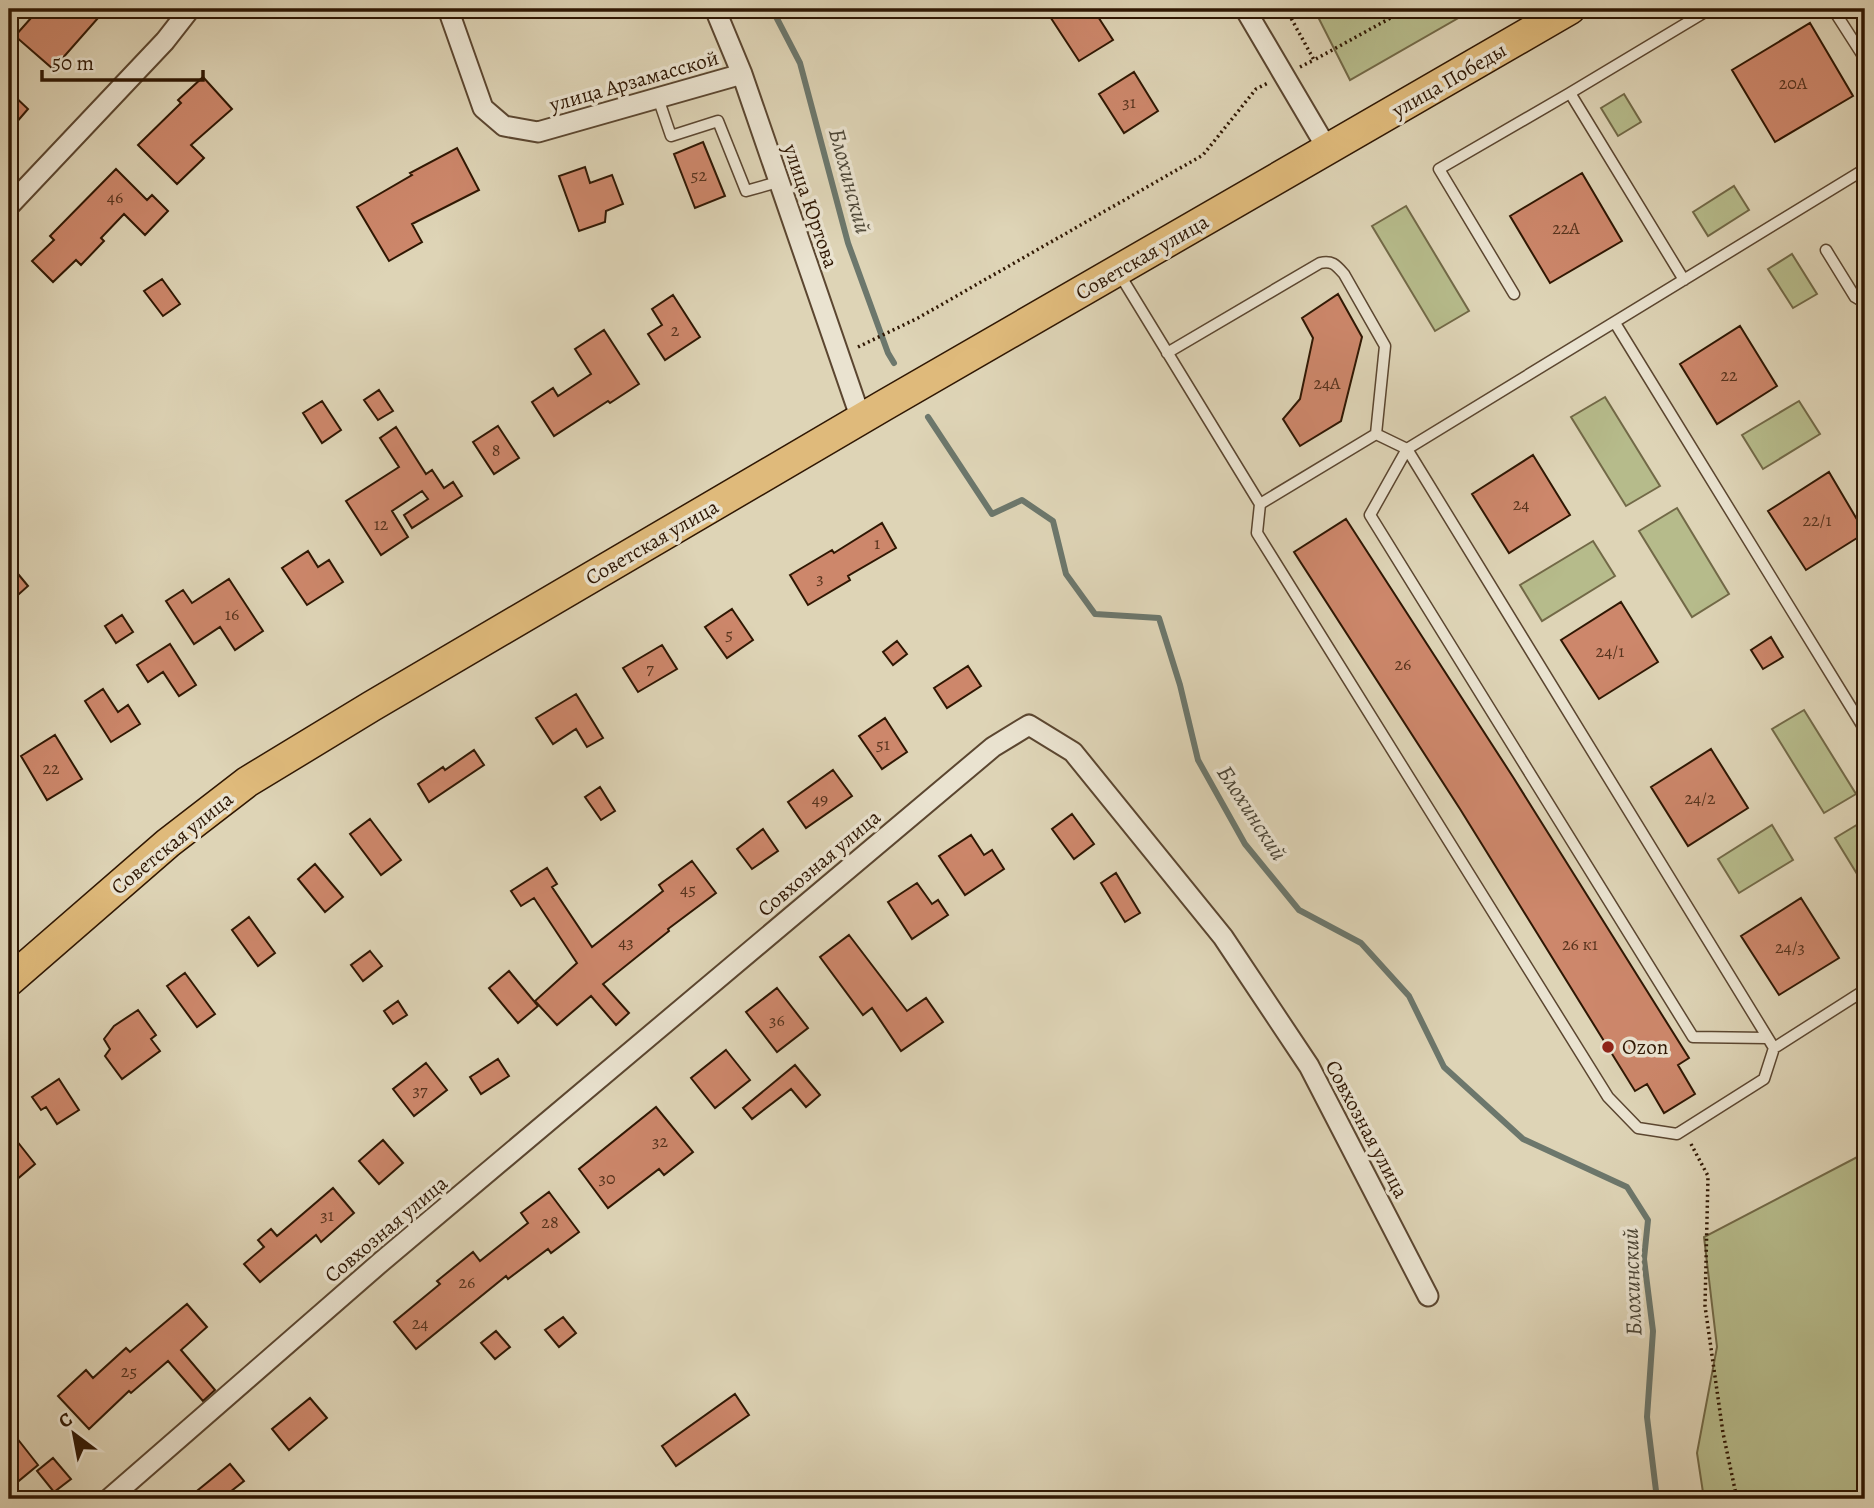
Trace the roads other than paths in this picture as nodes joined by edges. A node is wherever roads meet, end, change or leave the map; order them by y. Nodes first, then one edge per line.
1 (190, 9) edge
2 (448, 9) edge
3 (715, 9) edge
4 (1245, 9) edge
5 (1570, 9) edge
6 (1710, 9) edge
7 (1833, 9) edge
8 (1865, 59) edge
9 (742, 74) junction
10 (1570, 93) junction
11 (657, 98) junction
12 (1328, 150) junction
13 (1865, 169) edge
14 (778, 182) junction
15 (9, 206) edge
16 (1826, 250) dead end
17 (1117, 272) junction
18 (1684, 280) junction
19 (1514, 294) dead end
20 (1865, 303) edge
21 (1615, 323) junction
22 (1167, 353) junction
23 (861, 419) junction
24 (1376, 434) junction
25 (1407, 449) junction
26 (1260, 504) junction
27 (1865, 730) edge
28 (9, 981) edge
29 (1865, 990) edge
30 (1767, 1038) junction
31 (1774, 1048) junction
32 (1428, 1296) dead end
33 (109, 1499) edge

1 - 15 street
2 - 11 street, улица Арзамасской
3 - 9 street, улица Юртова
4 - 12 street
5 - 12 main road, улица Победы
6 - 10 lane
7 - 8 lane
9 - 11 street, улица Арзамасской
9 - 14 street, улица Юртова
10 - 18 lane
10 - 19 lane
11 - 14 lane
12 - 17 main road, Советская улица
13 - 18 lane
14 - 23 street, улица Юртова
16 - 20 lane
17 - 22 lane
17 - 23 main road, Советская улица
18 - 21 lane
21 - 25 lane
21 - 27 lane
22 - 24 lane
22 - 26 lane
23 - 28 main road, Советская улица
24 - 25 lane
24 - 26 lane
25 - 30 lane
25 - 30 lane
26 - 31 lane
29 - 31 lane
30 - 31 lane
32 - 33 street, Совхозная улица

